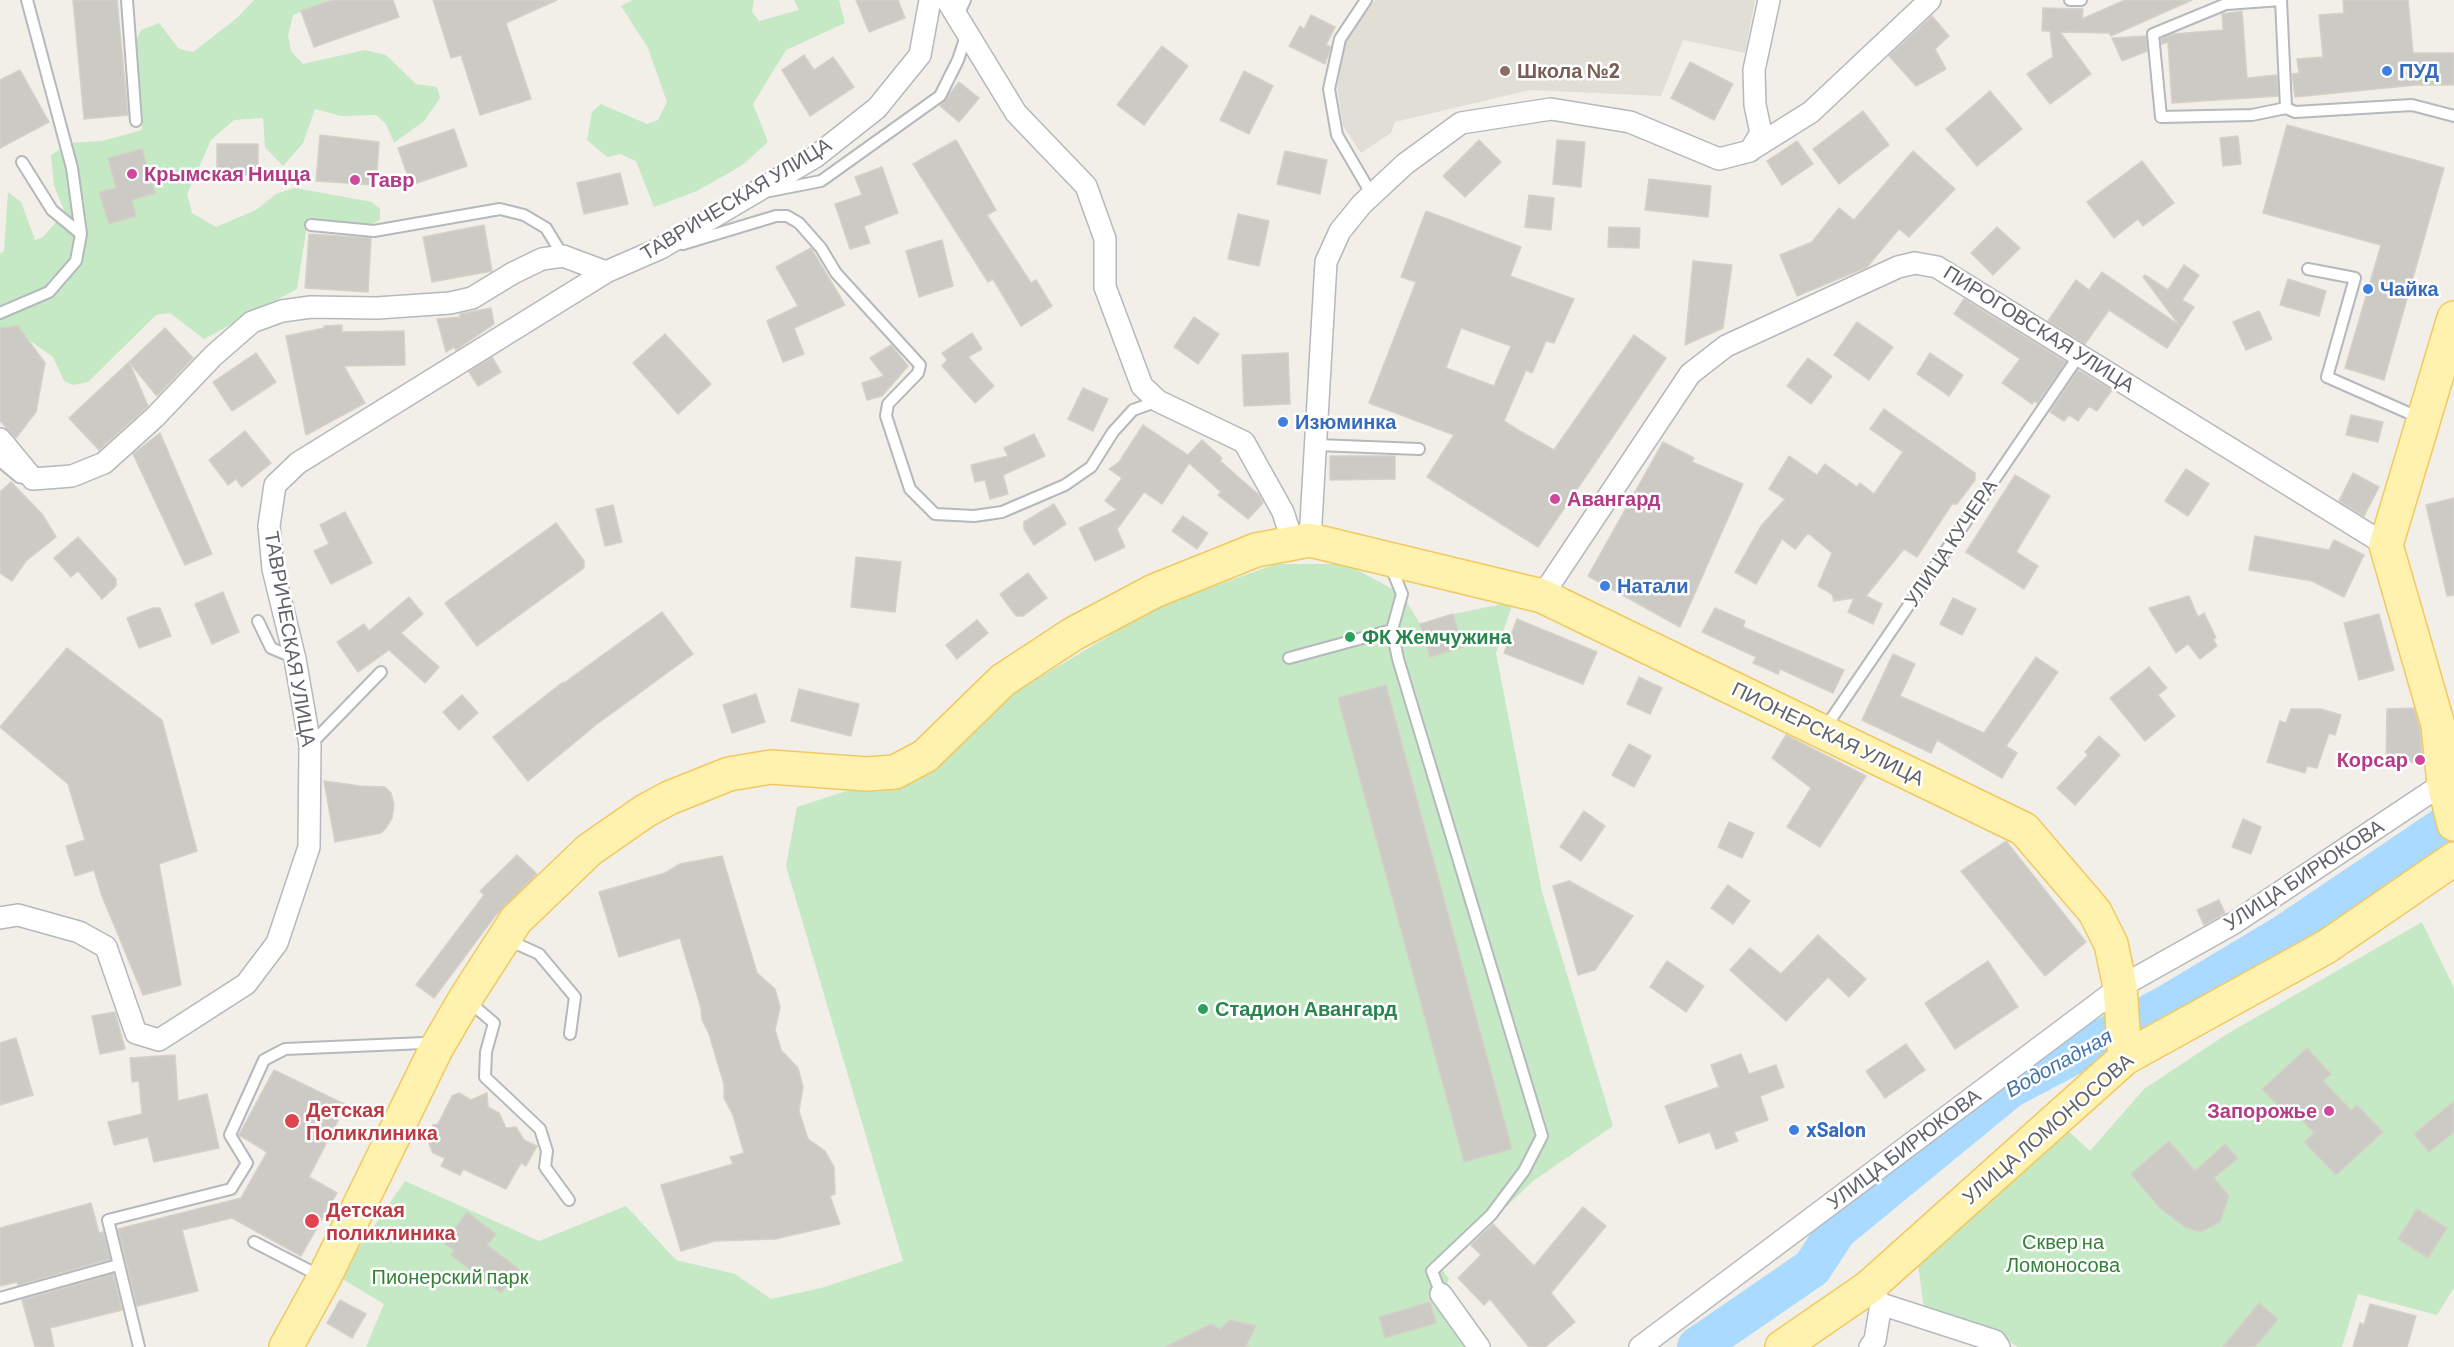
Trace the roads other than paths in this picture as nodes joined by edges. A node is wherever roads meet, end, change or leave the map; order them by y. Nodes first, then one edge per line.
1 (27, 0) edge
2 (930, 0) edge
3 (1366, 0) edge
4 (1769, 0) edge
5 (1930, 0) edge
6 (2070, 0) edge
7 (2080, 0) edge
8 (131, 1) edge
9 (959, 12) edge
10 (2286, 108) junction
11 (2454, 116) edge
12 (136, 121) dead end
13 (1750, 151) junction
14 (22, 162) dead end
15 (752, 194) junction
16 (1372, 195) junction
17 (311, 225) dead end
18 (81, 234) junction
19 (661, 248) junction
20 (563, 256) junction
21 (2308, 268) dead end
22 (606, 272) junction
23 (0, 314) edge
24 (2454, 318) edge
25 (2080, 354) junction
26 (1158, 401) junction
27 (2423, 419) junction
28 (0, 440) edge
29 (1317, 445) junction
30 (1419, 449) dead end
31 (0, 461) edge
32 (33, 480) junction
33 (1302, 542) junction
34 (2386, 545) junction
35 (1387, 558) junction
36 (1542, 596) junction
37 (258, 621) dead end
38 (1392, 630) junction
39 (295, 658) junction
40 (1289, 658) dead end
41 (381, 672) dead end
42 (2446, 723) edge
43 (1822, 732) junction
44 (310, 745) junction
45 (2449, 806) edge
46 (2454, 859) edge
47 (0, 918) edge
48 (503, 938) junction
49 (2120, 987) junction
50 (465, 999) junction
51 (570, 1034) dead end
52 (436, 1049) junction
53 (2125, 1058) junction
54 (569, 1200) dead end
55 (254, 1242) dead end
56 (118, 1265) junction
57 (324, 1278) junction
58 (1442, 1294) joint
59 (1875, 1295) junction
60 (0, 1298) edge
61 (139, 1347) edge
62 (286, 1347) edge
63 (1479, 1347) edge
64 (1640, 1347) edge
65 (1782, 1347) edge
66 (1870, 1347) edge
67 (1999, 1347) edge

1 - 18 lane
2 - 15 street, ТАВРИЧЕСКАЯ УЛИЦА
3 - 16 lane
4 - 13 street
5 - 13 street
6 - 7 lane
8 - 12 lane
9 - 15 lane
9 - 26 street
10 - 10 lane
10 - 11 lane
13 - 16 street
14 - 18 lane
15 - 19 street, ТАВРИЧЕСКАЯ УЛИЦА
16 - 29 street
17 - 20 lane
18 - 23 lane
19 - 22 street, ТАВРИЧЕСКАЯ УЛИЦА
19 - 26 lane
20 - 22 street
20 - 32 street
21 - 27 lane
22 - 39 street, ТАВРИЧЕСКАЯ УЛИЦА
24 - 27 main road
25 - 34 street, ПИРОГОВСКАЯ УЛИЦА
25 - 36 street, ПИРОГОВСКАЯ УЛИЦА
25 - 43 lane, УЛИЦА КУЧЕРА
26 - 33 street
27 - 34 main road
28 - 32 street
29 - 30 lane
29 - 33 street
31 - 32 lane
33 - 35 main road, ПИОНЕРСКАЯ УЛИЦА
33 - 48 main road
34 - 42 main road
35 - 36 main road, ПИОНЕРСКАЯ УЛИЦА
35 - 38 lane
36 - 43 main road, ПИОНЕРСКАЯ УЛИЦА
37 - 39 lane
38 - 40 lane
38 - 58 lane
39 - 44 street, ТАВРИЧЕСКАЯ УЛИЦА
41 - 44 lane
42 - 45 main road
43 - 49 main road, ПИОНЕРСКАЯ УЛИЦА
44 - 47 street, ТАВРИЧЕСКАЯ УЛИЦА
45 - 49 street, УЛИЦА БИРЮКОВА
46 - 53 main road, УЛИЦА ЛОМОНОСОВА
48 - 50 main road
48 - 51 lane
49 - 53 main road, ПИОНЕРСКАЯ УЛИЦА
49 - 64 street, УЛИЦА БИРЮКОВА
50 - 52 main road
50 - 54 lane
52 - 56 lane
52 - 57 main road
53 - 59 main road, УЛИЦА ЛОМОНОСОВА
55 - 57 lane
56 - 60 lane
56 - 61 lane
57 - 62 main road
58 - 63 street
59 - 65 main road, УЛИЦА ЛОМОНОСОВА
59 - 66 street
59 - 67 street

